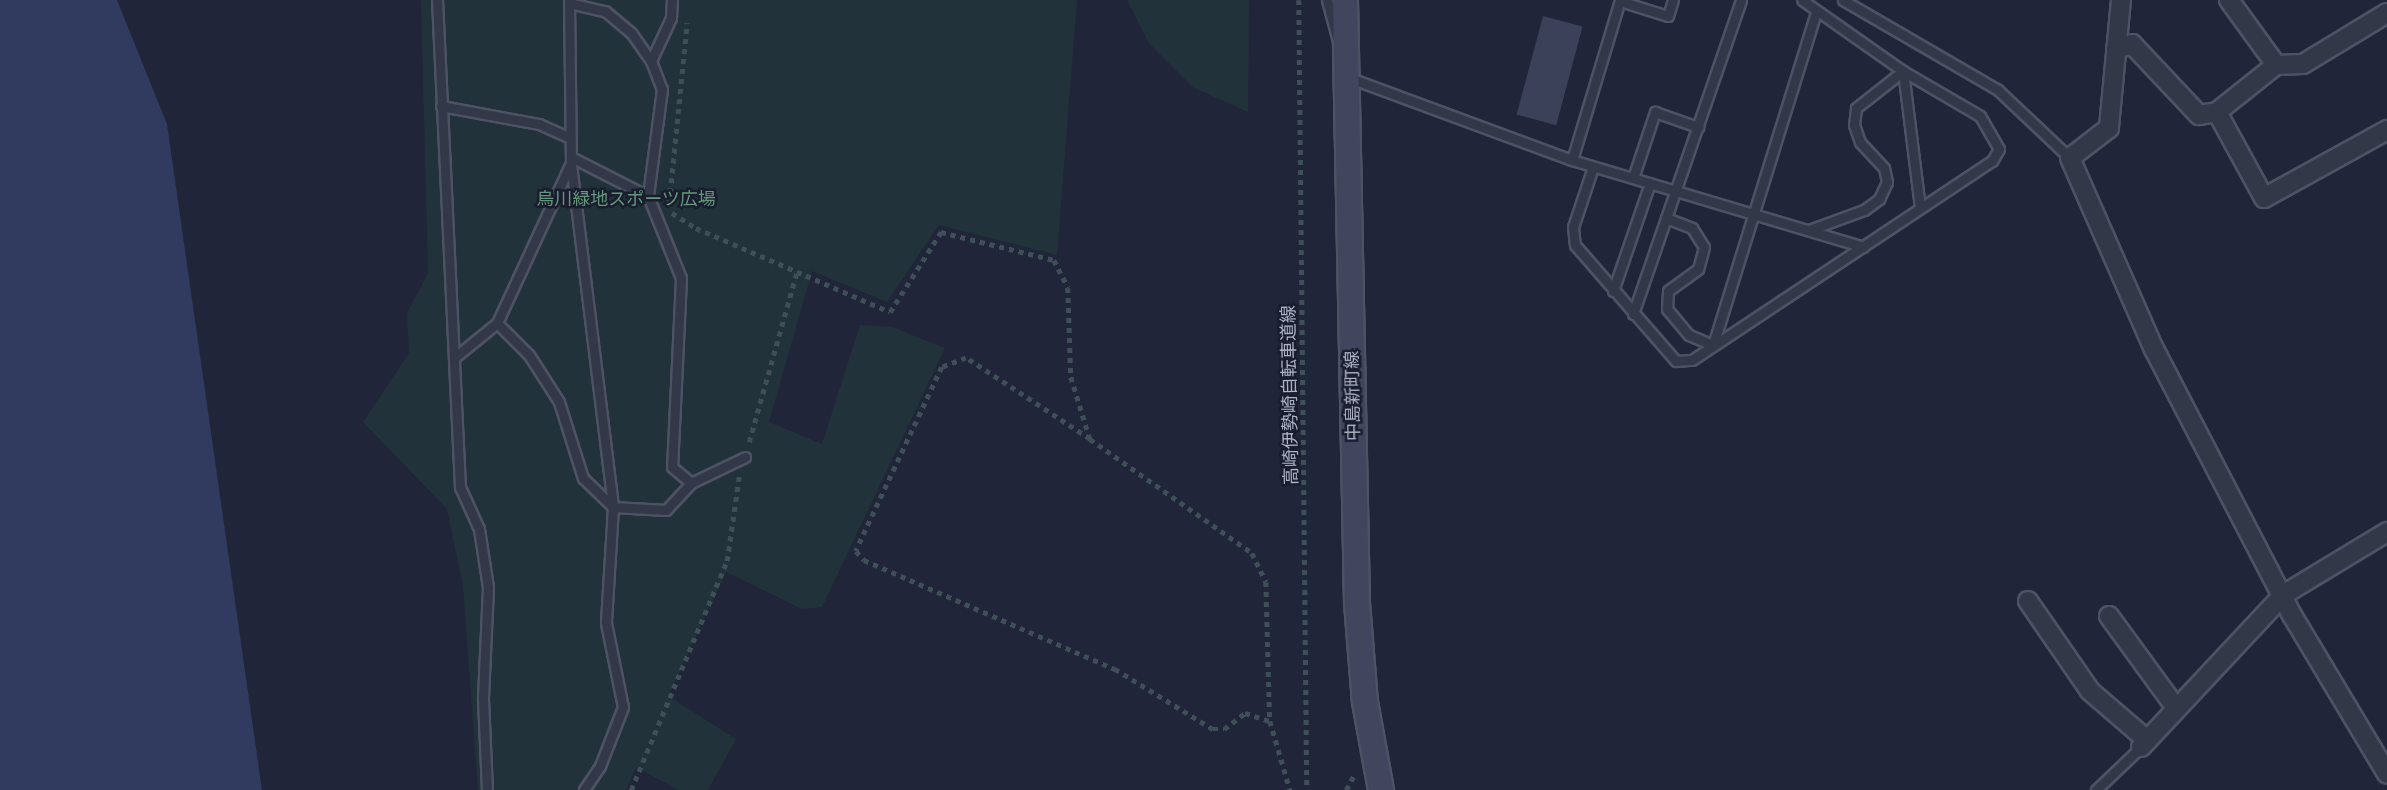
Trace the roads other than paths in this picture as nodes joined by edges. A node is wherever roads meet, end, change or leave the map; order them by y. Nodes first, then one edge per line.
1 (437, 0) edge
2 (672, 0) edge
3 (1327, 0) edge
4 (1345, 0) edge
5 (1673, 0) edge
6 (1741, 0) edge
7 (1802, 0) edge
8 (1843, 0) edge
9 (2121, 0) edge
10 (2229, 0) edge
11 (1620, 1) edge
12 (569, 2) edge
13 (1816, 12) junction
14 (2387, 13) edge
15 (2116, 49) junction
16 (651, 61) junction
17 (2276, 65) junction
18 (1345, 66) junction
19 (1903, 71) junction
20 (440, 106) junction
21 (2217, 112) junction
22 (1698, 127) junction
23 (2387, 130) edge
24 (570, 138) junction
25 (2070, 158) junction
26 (1572, 160) junction
27 (571, 161) junction
28 (1593, 167) junction
29 (1633, 178) junction
30 (1650, 183) junction
31 (1676, 191) junction
32 (648, 196) junction
33 (1920, 207) junction
34 (1753, 214) junction
35 (1666, 218) junction
36 (1809, 230) junction
37 (1863, 247) junction
38 (1613, 291) junction
39 (1633, 314) junction
40 (497, 323) junction
41 (1713, 345) junction
42 (454, 358) junction
43 (745, 457) road end
44 (691, 483) junction
45 (613, 507) junction
46 (2387, 532) edge
47 (2283, 595) junction
48 (2028, 601) dead end
49 (2109, 616) dead end
50 (2176, 708) junction
51 (2144, 743) junction
52 (2387, 774) edge
53 (487, 790) edge
54 (584, 790) edge
55 (1381, 790) edge
56 (2096, 790) edge

1 - 20 lane
2 - 16 lane
3 - 18 lane
4 - 18 main road, 中島新町線
5 - 11 lane
6 - 22 lane
7 - 13 lane
8 - 25 lane
9 - 15 street
10 - 17 street
11 - 26 lane
12 - 16 lane
12 - 24 lane
13 - 19 lane
13 - 34 lane
14 - 17 street
15 - 21 street
15 - 25 street
16 - 32 lane
17 - 21 street
18 - 26 lane
18 - 55 main road, 中島新町線
19 - 33 lane
19 - 33 lane
19 - 36 lane
20 - 24 lane
20 - 42 lane
21 - 23 street
22 - 29 lane
22 - 31 lane
24 - 27 lane
25 - 47 street
26 - 28 lane
27 - 32 lane
27 - 40 lane
27 - 45 lane
28 - 29 lane
28 - 38 lane
29 - 30 lane
30 - 31 lane
30 - 38 lane
31 - 34 lane
31 - 35 lane
32 - 44 lane
33 - 37 lane
34 - 36 lane
34 - 41 lane
35 - 39 lane
35 - 41 lane
36 - 37 lane
37 - 41 lane
38 - 39 lane
39 - 41 lane
40 - 42 lane
40 - 45 lane
42 - 53 lane
43 - 44 lane
44 - 45 lane
45 - 54 lane
46 - 47 street
47 - 50 street
47 - 52 street
48 - 51 street
49 - 50 street
50 - 51 street
51 - 56 lane

